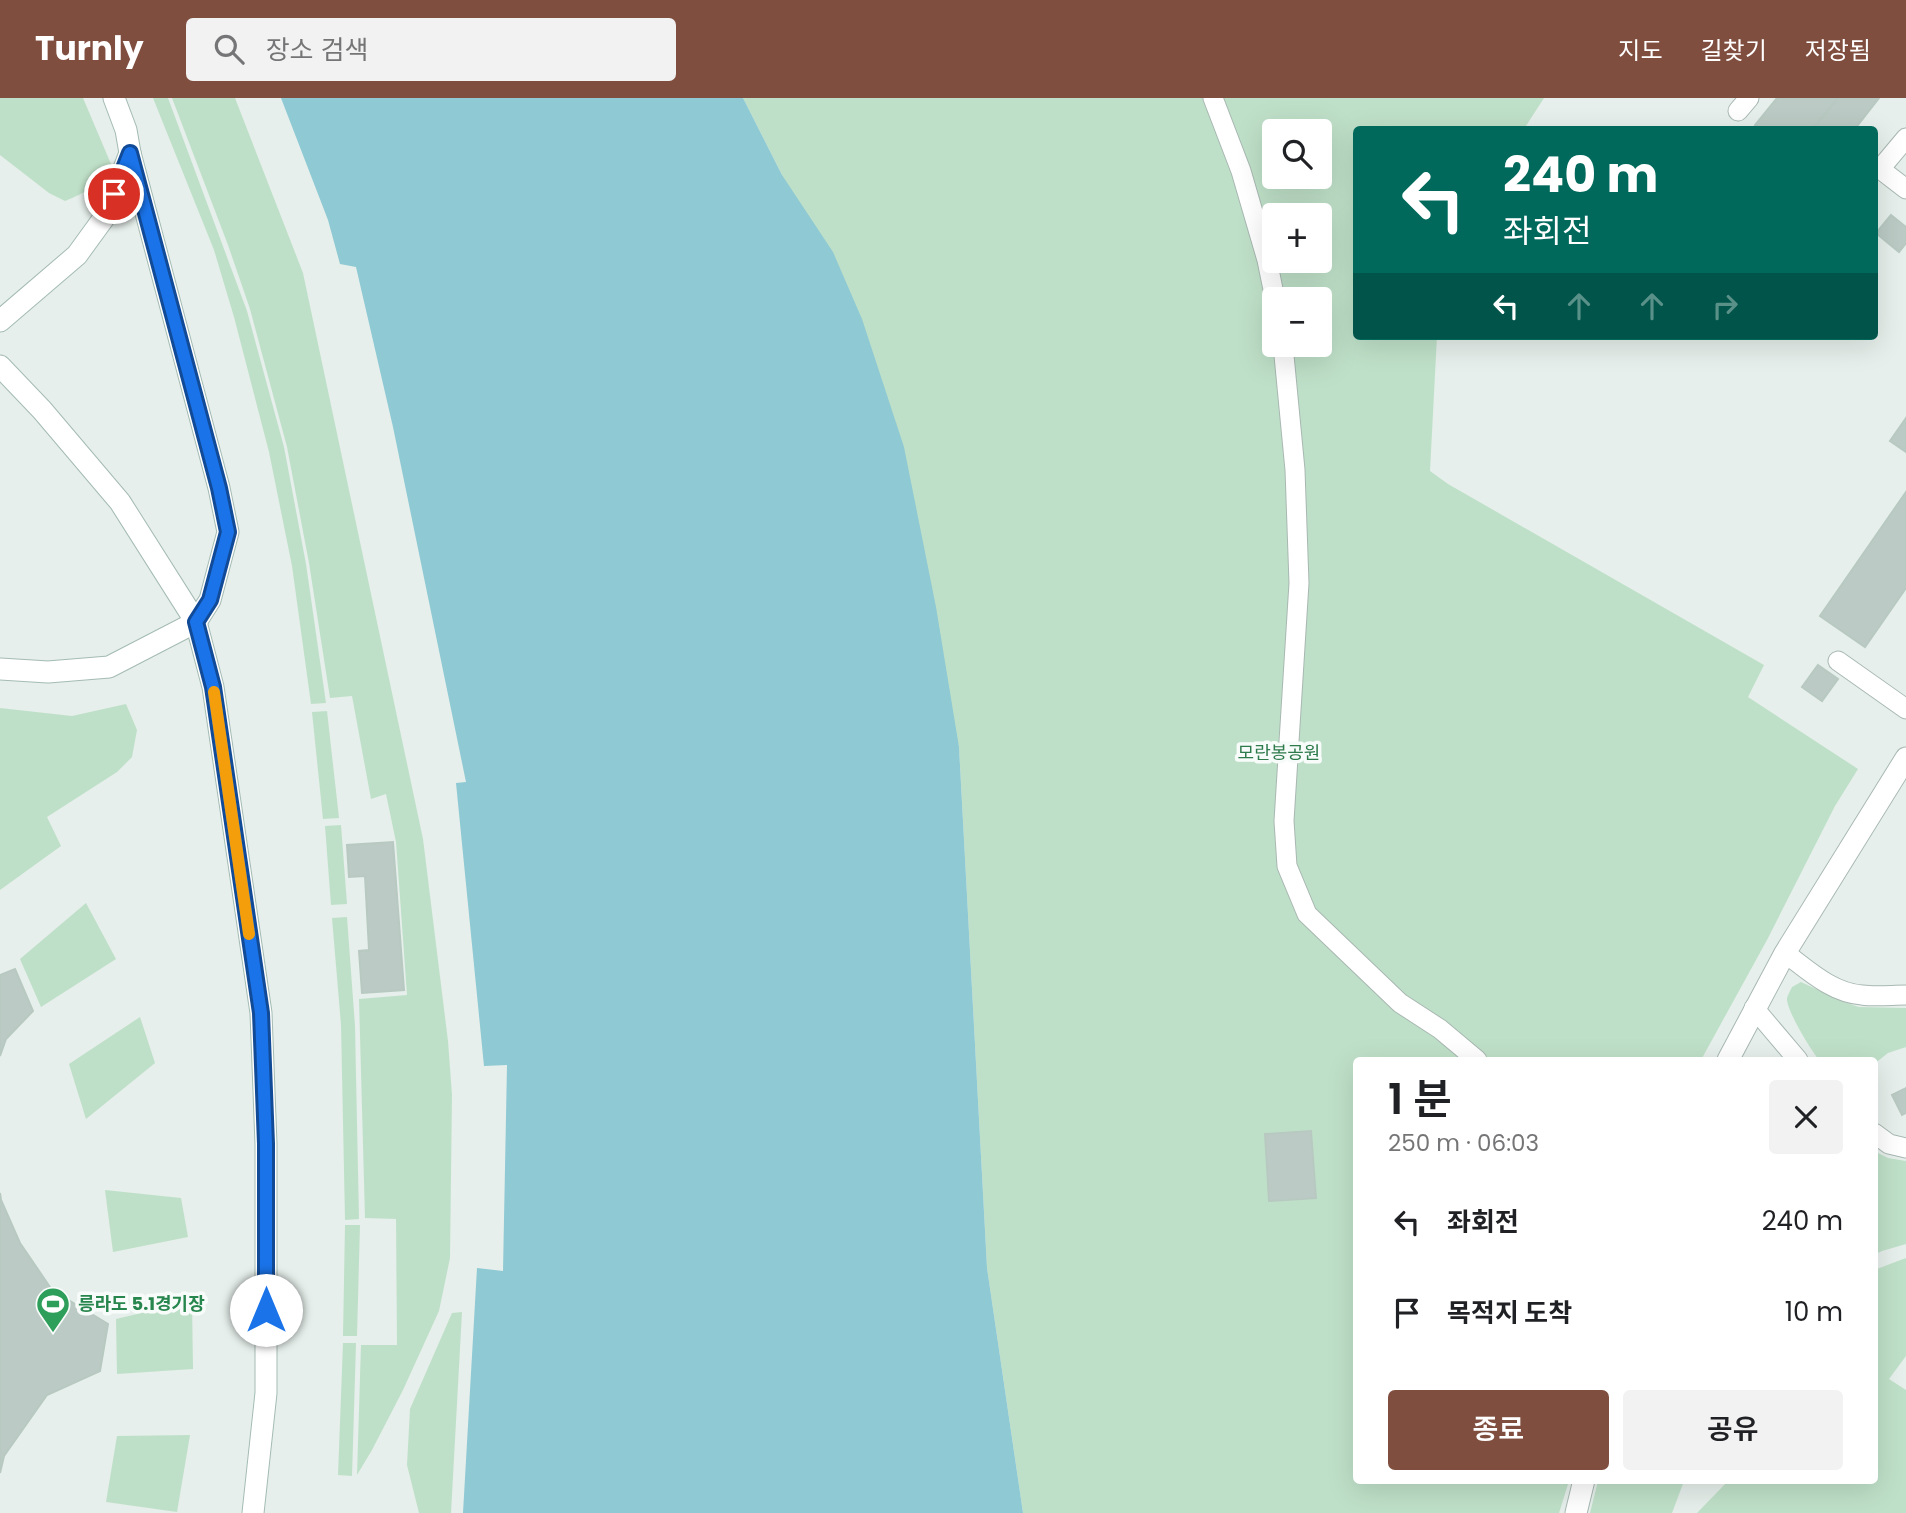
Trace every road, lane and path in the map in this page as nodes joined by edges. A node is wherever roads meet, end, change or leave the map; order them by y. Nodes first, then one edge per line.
1 (114, 98) edge
2 (1213, 98) edge
3 (1906, 138) edge
4 (130, 153) junction
5 (1906, 189) edge
6 (1273, 287) edge
7 (0, 321) edge
8 (1284, 357) edge
9 (0, 366) edge
10 (196, 622) junction
11 (1839, 661) dead end
12 (0, 669) edge
13 (1906, 709) edge
14 (1906, 758) edge
15 (1785, 953) junction
16 (1906, 995) edge
17 (1754, 1008) junction
18 (1473, 1057) edge
19 (1730, 1057) edge
20 (1795, 1057) edge
21 (1878, 1136) edge
22 (1906, 1148) edge
23 (1583, 1484) edge
24 (253, 1513) edge
25 (1576, 1513) edge

1 - 4 street
2 - 6 lane
3 - 5 lane
4 - 7 street
4 - 10 street
8 - 18 lane
9 - 10 street
10 - 12 street
10 - 24 street
11 - 13 lane
14 - 15 street
15 - 16 lane
15 - 17 street
17 - 19 street
17 - 20 lane
21 - 22 lane
23 - 25 street

